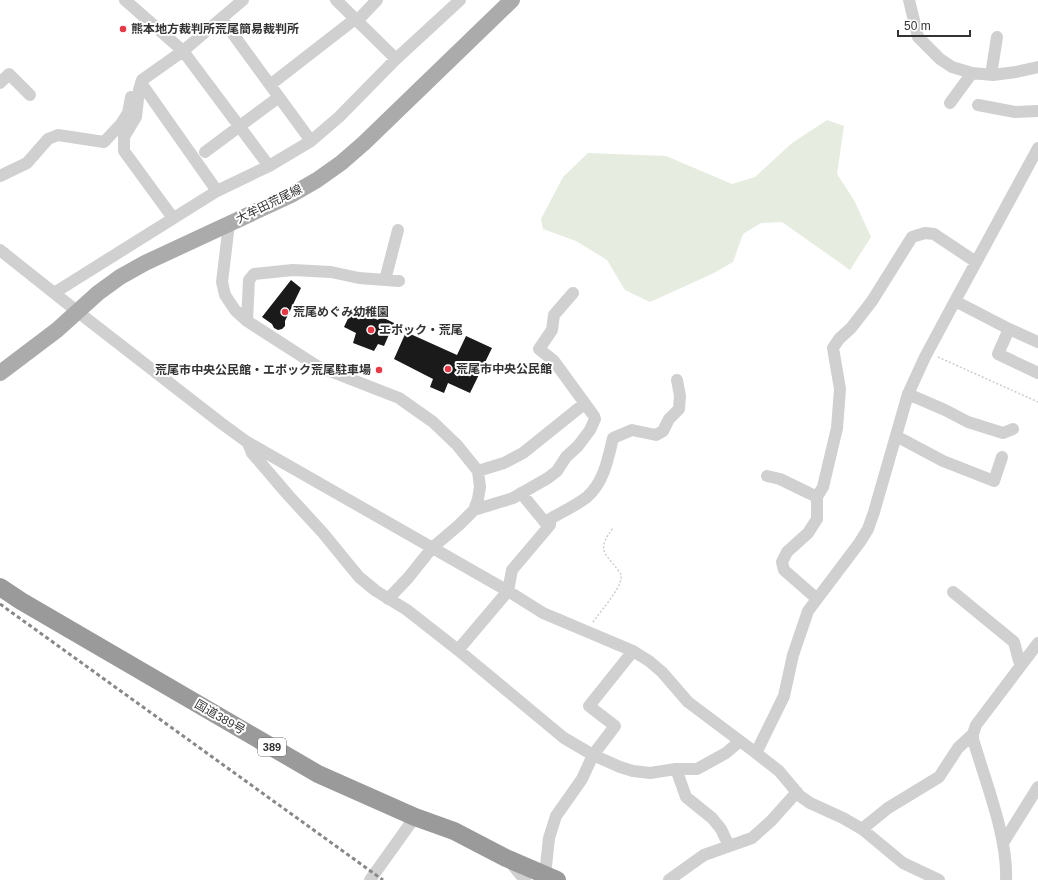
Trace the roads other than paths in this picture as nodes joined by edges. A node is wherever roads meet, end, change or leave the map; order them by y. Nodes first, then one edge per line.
1 (126, 0) edge
2 (243, 0) edge
3 (336, 0) edge
4 (377, 0) edge
5 (460, 0) edge
6 (512, 0) edge
7 (910, 0) edge
8 (222, 19) junction
9 (356, 20) junction
10 (996, 37) dead end
11 (183, 51) junction
12 (396, 59) junction
13 (1038, 67) edge
14 (972, 73) junction
15 (991, 75) junction
16 (0, 83) edge
17 (270, 85) junction
18 (140, 86) junction
19 (30, 95) dead end
20 (279, 98) junction
21 (950, 103) dead end
22 (978, 105) dead end
23 (1038, 111) edge
24 (239, 127) junction
25 (311, 141) junction
26 (1038, 148) edge
27 (205, 152) dead end
28 (269, 166) junction
29 (0, 176) edge
30 (217, 191) junction
31 (173, 218) junction
32 (229, 224) junction
33 (398, 230) dead end
34 (0, 250) edge
35 (976, 262) junction
36 (385, 280) junction
37 (399, 281) dead end
38 (54, 293) junction
39 (573, 293) dead end
40 (955, 301) junction
41 (78, 312) junction
42 (247, 321) junction
43 (1009, 329) junction
44 (1038, 342) edge
45 (0, 372) edge
46 (1038, 373) edge
47 (677, 380) dead end
48 (908, 394) junction
49 (584, 404) junction
50 (1013, 429) dead end
51 (896, 436) junction
52 (247, 442) junction
53 (1002, 457) dead end
54 (478, 471) junction
55 (768, 476) dead end
56 (521, 493) junction
57 (817, 497) junction
58 (474, 510) junction
59 (548, 526) junction
60 (432, 548) junction
61 (0, 587) edge
62 (508, 591) junction
63 (953, 592) dead end
64 (816, 598) junction
65 (388, 599) junction
66 (1038, 643) edge
67 (458, 650) junction
68 (633, 651) junction
69 (1022, 663) junction
70 (973, 734) junction
71 (740, 741) junction
72 (756, 752) junction
73 (593, 755) junction
74 (676, 769) junction
75 (1038, 788) edge
76 (797, 792) junction
77 (415, 817) junction
78 (862, 829) junction
79 (1002, 843) junction
80 (729, 846) junction
81 (506, 858) junction
82 (551, 877) edge
83 (370, 880) edge
84 (525, 880) edge
85 (669, 880) edge
86 (939, 880) edge
87 (1006, 880) edge

1 - 11 street
2 - 8 street
3 - 9 street
4 - 9 street
5 - 12 street
6 - 32 main road, 大牟田荒尾線
7 - 14 street
8 - 11 street
8 - 17 street
9 - 12 street
9 - 17 street
10 - 15 street
11 - 18 street
11 - 24 street
12 - 25 street
13 - 15 street
14 - 15 street
14 - 21 street
16 - 19 street
17 - 20 street
18 - 29 street
18 - 30 street
18 - 31 street
20 - 24 street
20 - 25 street
22 - 23 street
24 - 27 street
24 - 28 street
25 - 28 street
26 - 35 street
28 - 30 street
30 - 31 street
31 - 38 street
32 - 41 main road, 大牟田荒尾線
32 - 42 street
33 - 36 street
34 - 38 street
35 - 40 street
35 - 57 street
36 - 37 street
36 - 42 street
38 - 41 street
39 - 49 street
40 - 43 street
40 - 48 street
41 - 45 main road, 大牟田荒尾線
41 - 52 street
42 - 54 street
43 - 44 street
43 - 46 street
47 - 59 street
48 - 50 street
48 - 51 street
49 - 54 street
49 - 56 street
51 - 53 street
51 - 64 street
52 - 60 street
52 - 65 street
54 - 58 street
55 - 57 street
56 - 58 street
56 - 59 street
57 - 64 street
58 - 60 street
59 - 62 street
60 - 62 street
60 - 65 street
61 - 77 highway, 国道389号 / 389
62 - 67 street
62 - 68 street
63 - 69 street
64 - 72 street
65 - 67 street
66 - 69 street
67 - 73 street
68 - 71 street
68 - 73 street
69 - 70 street
70 - 78 street
70 - 79 street
71 - 72 street
71 - 74 street
72 - 76 street
73 - 74 street
73 - 82 street
74 - 80 street
75 - 79 street
76 - 78 street
76 - 80 street
77 - 81 highway, 国道389号 / 389
77 - 83 street
78 - 86 street
79 - 87 street
80 - 85 street
81 - 82 highway, 国道389号 / 389
81 - 84 street

